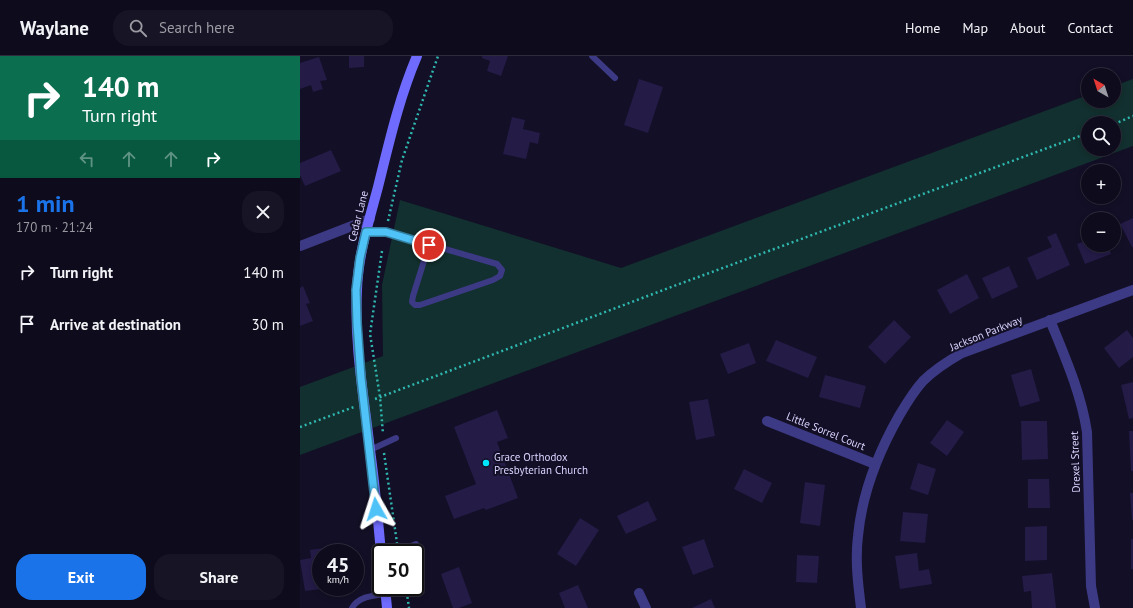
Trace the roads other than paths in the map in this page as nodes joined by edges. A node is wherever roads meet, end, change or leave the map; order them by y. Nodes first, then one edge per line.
1 (417, 56) edge
2 (592, 56) edge
3 (615, 78) dead end
4 (370, 219) junction
5 (366, 232) junction
6 (429, 245) junction
7 (300, 246) edge
8 (1133, 290) edge
9 (1050, 320) junction
10 (767, 421) dead end
11 (396, 438) dead end
12 (370, 450) junction
13 (875, 464) junction
14 (380, 544) edge
15 (639, 593) dead end
16 (372, 595) edge
17 (386, 596) edge
18 (352, 608) edge
19 (387, 608) edge
20 (646, 608) edge
21 (861, 608) edge
22 (1095, 608) edge

1 - 4 main road, Cedar Lane
2 - 3 lane
4 - 5 main road, Cedar Lane
4 - 7 street
5 - 6 lane
5 - 12 main road, Cedar Lane
6 - 6 lane
8 - 9 street, Jackson Parkway
9 - 13 street, Jackson Parkway
9 - 22 street, Drexel Street
10 - 13 street, Little Sorrel Court
11 - 12 lane
12 - 14 main road, Cedar Lane
13 - 21 street, Jackson Parkway
15 - 20 street
16 - 18 lane
17 - 19 main road

